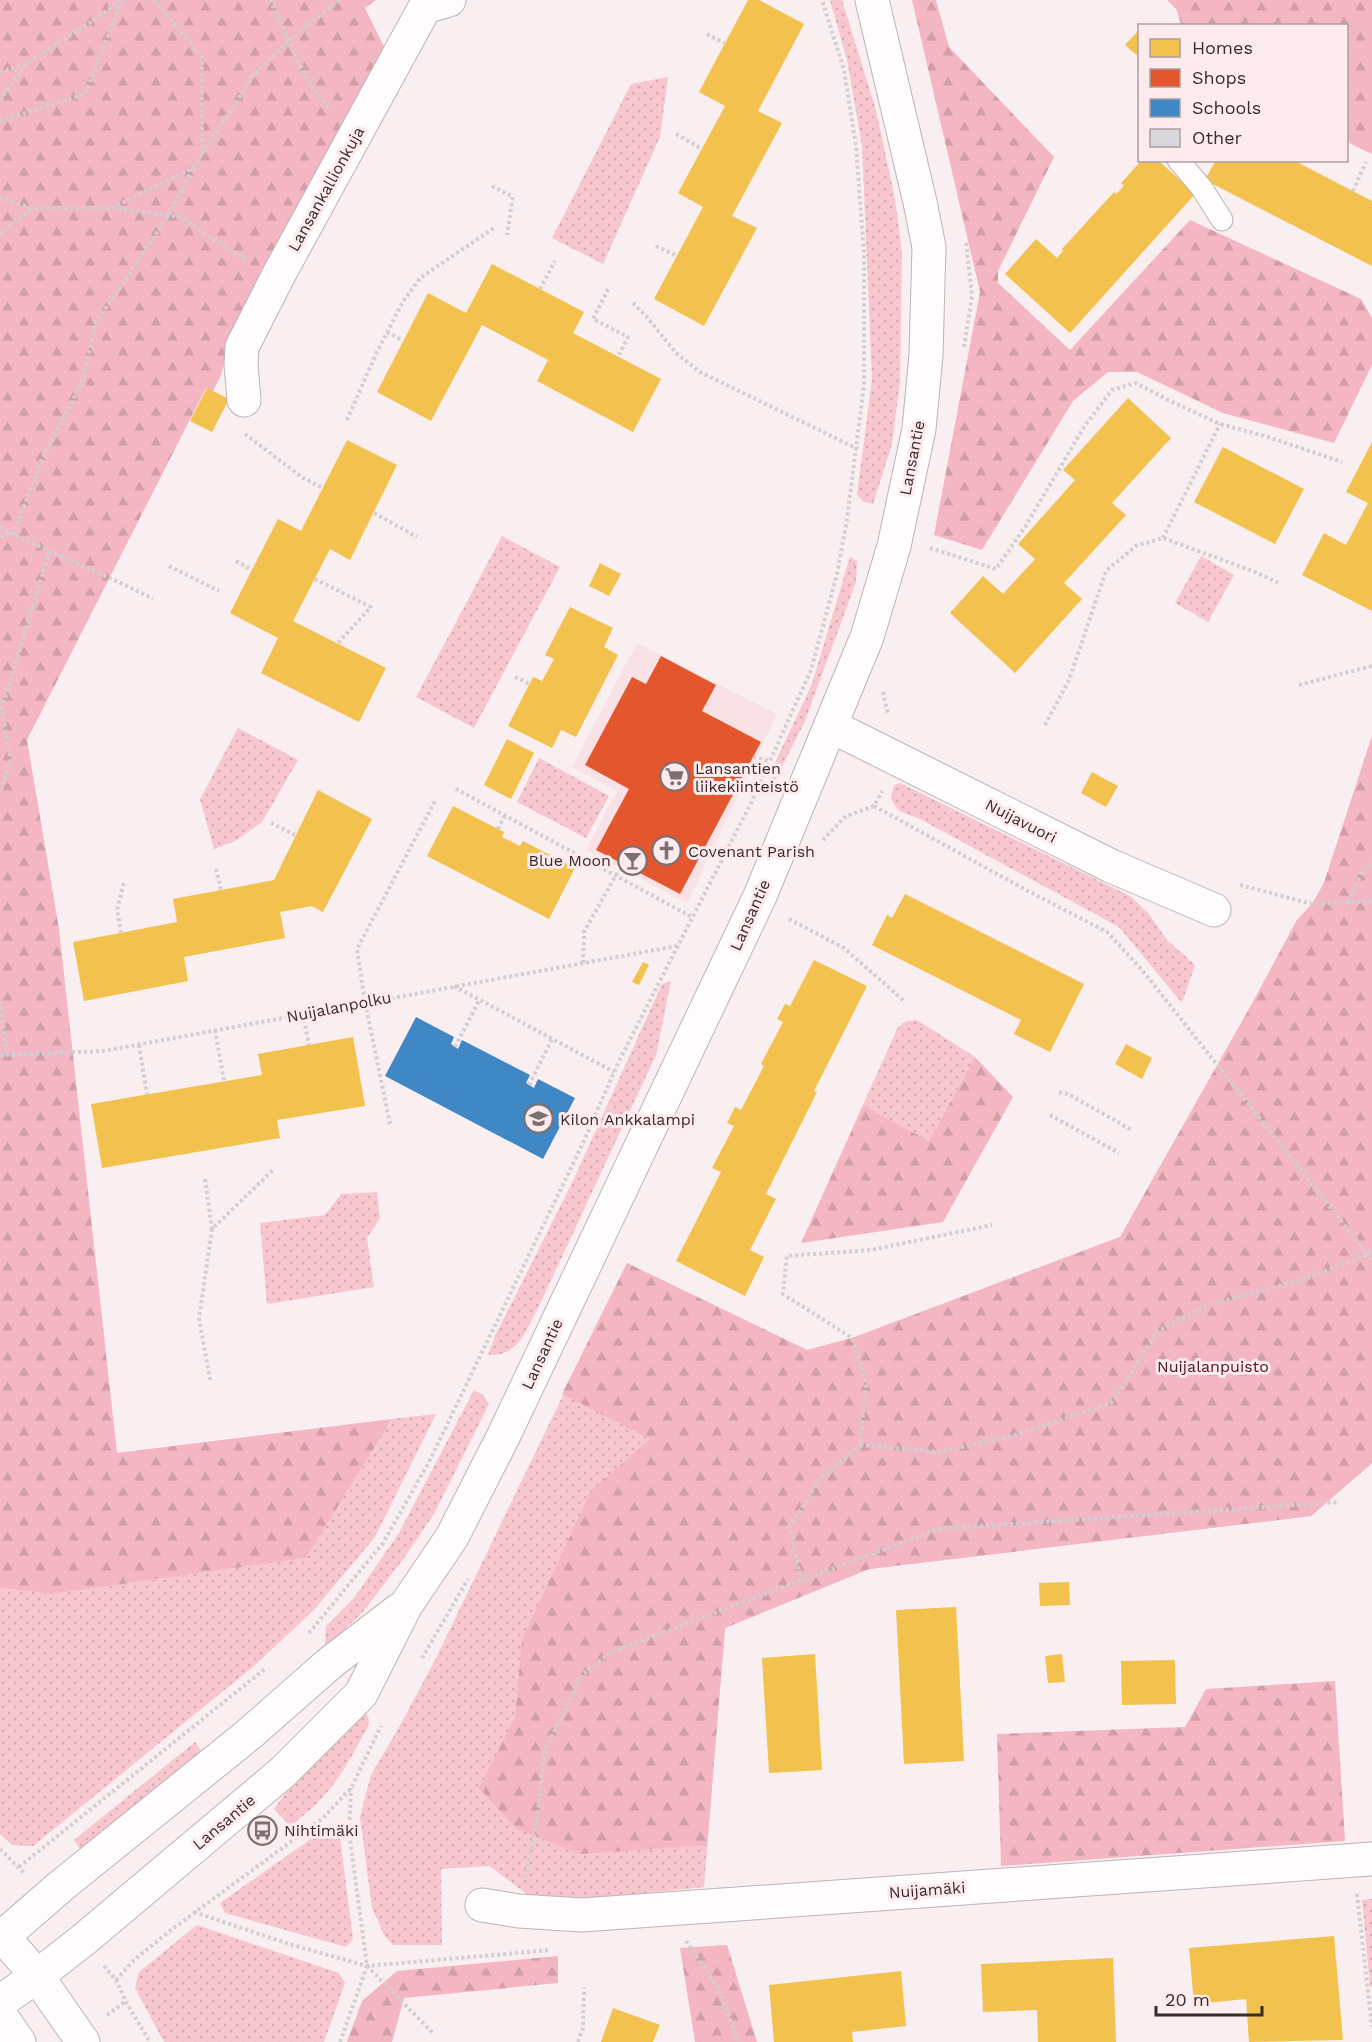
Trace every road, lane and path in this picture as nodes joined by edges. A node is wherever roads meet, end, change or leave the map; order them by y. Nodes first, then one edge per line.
1 (121, 0) edge
2 (155, 0) edge
3 (270, 0) edge
4 (339, 0) edge
5 (449, 0) edge
6 (822, 0) edge
7 (872, 0) edge
8 (707, 34) dead end
9 (289, 40) junction
10 (724, 43) dead end
11 (26, 64) junction
12 (0, 72) edge
13 (0, 100) edge
14 (0, 122) edge
15 (676, 134) dead end
16 (353, 141) junction
17 (702, 149) dead end
18 (202, 155) junction
19 (1366, 162) dead end
20 (1186, 164) edge
21 (193, 168) junction
22 (492, 186) dead end
23 (1353, 191) dead end
24 (0, 198) edge
25 (31, 208) junction
26 (112, 208) junction
27 (169, 215) junction
28 (1222, 220) dead end
29 (494, 228) dead end
30 (0, 234) edge
31 (507, 235) dead end
32 (656, 246) dead end
33 (677, 256) dead end
34 (555, 261) dead end
35 (278, 276) junction
36 (540, 289) dead end
37 (608, 289) dead end
38 (633, 303) dead end
39 (387, 332) junction
40 (404, 341) dead end
41 (618, 357) dead end
42 (242, 415) joint
43 (347, 420) dead end
44 (1220, 424) junction
45 (858, 449) junction
46 (1342, 462) dead end
47 (323, 488) dead end
48 (374, 513) dead end
49 (0, 527) edge
50 (13, 534) junction
51 (0, 536) edge
52 (417, 537) dead end
53 (1163, 538) junction
54 (922, 546) dead end
55 (49, 552) junction
56 (236, 561) dead end
57 (169, 566) dead end
58 (252, 570) dead end
59 (315, 579) dead end
60 (1281, 584) dead end
61 (219, 591) dead end
62 (153, 599) dead end
63 (337, 644) dead end
64 (1372, 666) edge
65 (515, 676) dead end
66 (530, 684) dead end
67 (1299, 685) dead end
68 (0, 700) edge
69 (2, 708) junction
70 (1045, 725) dead end
71 (831, 726) junction
72 (753, 757) dead end
73 (770, 761) junction
74 (456, 789) dead end
75 (0, 790) edge
76 (436, 799) dead end
77 (874, 806) dead end
78 (505, 815) junction
79 (271, 823) dead end
80 (498, 829) dead end
81 (295, 835) dead end
82 (1372, 862) edge
83 (626, 865) dead end
84 (216, 869) dead end
85 (615, 875) junction
86 (124, 882) dead end
87 (221, 890) dead end
88 (1372, 901) edge
89 (1348, 902) junction
90 (1312, 904) dead end
91 (1214, 910) dead end
92 (782, 915) dead end
93 (693, 917) junction
94 (121, 933) dead end
95 (677, 946) junction
96 (583, 963) junction
97 (453, 986) junction
98 (479, 1001) junction
99 (904, 1001) dead end
100 (0, 1002) edge
101 (365, 1002) junction
102 (303, 1014) junction
103 (215, 1030) junction
104 (552, 1039) junction
105 (139, 1044) junction
106 (309, 1045) dead end
107 (455, 1047) dead end
108 (0, 1055) edge
109 (7, 1055) junction
110 (614, 1072) junction
111 (224, 1081) dead end
112 (529, 1085) dead end
113 (1059, 1092) dead end
114 (147, 1094) dead end
115 (1050, 1115) dead end
116 (390, 1124) dead end
117 (1132, 1130) dead end
118 (1119, 1153) dead end
119 (273, 1170) dead end
120 (205, 1179) dead end
121 (992, 1225) dead end
122 (212, 1229) junction
123 (1372, 1250) edge
124 (1367, 1254) junction
125 (1372, 1260) edge
126 (210, 1380) dead end
127 (860, 1445) junction
128 (1339, 1502) dead end
129 (801, 1581) junction
130 (406, 1605) junction
131 (304, 1639) dead end
132 (267, 1668) dead end
133 (386, 1717) dead end
134 (351, 1788) junction
135 (1372, 1859) edge
136 (19, 1867) dead end
137 (1357, 1894) dead end
138 (482, 1905) dead end
139 (519, 1911) junction
140 (1, 1936) edge
141 (685, 1941) dead end
142 (368, 1966) junction
143 (37, 1976) junction
144 (116, 1980) dead end
145 (584, 1988) dead end
146 (0, 2001) edge
147 (0, 2015) edge
148 (1372, 2027) edge
149 (434, 2034) dead end
150 (19, 2042) edge
151 (83, 2042) edge
152 (340, 2042) edge
153 (578, 2042) edge
154 (738, 2042) edge

1 - 11 path
1 - 14 path
2 - 18 path
3 - 9 path
4 - 9 path
5 - 16 street, Lansankallionkuja
6 - 45 path
7 - 71 street, Lansantie
8 - 10 path
9 - 16 path
9 - 18 path
11 - 12 path
11 - 13 path
15 - 17 path
16 - 35 street, Lansankallionkuja
18 - 21 path
19 - 23 path
20 - 28 lane
21 - 26 path
21 - 27 path
22 - 31 path
24 - 25 path
25 - 26 path
25 - 30 path
26 - 27 path
27 - 35 path
27 - 50 path
29 - 39 path
32 - 33 path
34 - 36 path
35 - 42 street, Lansankallionkuja
37 - 41 path
38 - 45 path
39 - 40 path
39 - 43 path
42 - 47 path
44 - 46 path
44 - 53 path
44 - 54 path
45 - 73 path
48 - 52 path
49 - 50 path
50 - 51 path
50 - 55 path
53 - 60 path
53 - 70 path
55 - 62 path
55 - 69 path
56 - 58 path
57 - 61 path
59 - 63 path
64 - 67 path
65 - 66 path
68 - 69 path
69 - 75 path
71 - 91 street, Nuijavuori
71 - 130 street, Lansantie
72 - 73 path
73 - 93 path
74 - 78 path
76 - 101 path
77 - 124 path
78 - 80 path
78 - 85 path
79 - 81 path
82 - 89 path
83 - 85 path
84 - 87 path
85 - 93 path
85 - 96 path
86 - 94 path
88 - 89 path
89 - 90 path
92 - 99 path
93 - 95 path
95 - 96 path, Nuijalanpolku
95 - 110 path
96 - 97 path, Nuijalanpolku
97 - 98 path
97 - 101 path, Nuijalanpolku
98 - 104 path
98 - 107 path
100 - 109 path
101 - 102 path, Nuijalanpolku
101 - 116 path
102 - 103 path, Nuijalanpolku
102 - 106 path
103 - 105 path, Nuijalanpolku
103 - 111 path
104 - 110 path
104 - 112 path
105 - 109 path, Nuijalanpolku
105 - 114 path
108 - 109 path, Nuijalanpolku
110 - 131 path
113 - 117 path
115 - 118 path
119 - 122 path
120 - 122 path
121 - 127 path
122 - 126 path
123 - 124 path
124 - 125 path
124 - 127 path
127 - 129 path
128 - 129 path
129 - 139 path
130 - 140 street, Lansantie
130 - 143 street, Lansantie
132 - 136 path
133 - 134 path
134 - 142 path
134 - 144 path
135 - 139 street, Nuijamäki
137 - 148 path
138 - 139 street, Nuijamäki
140 - 143 street
141 - 154 path
142 - 149 path
142 - 152 path
143 - 146 street, Lansantie
143 - 151 street
145 - 153 path
147 - 150 street

